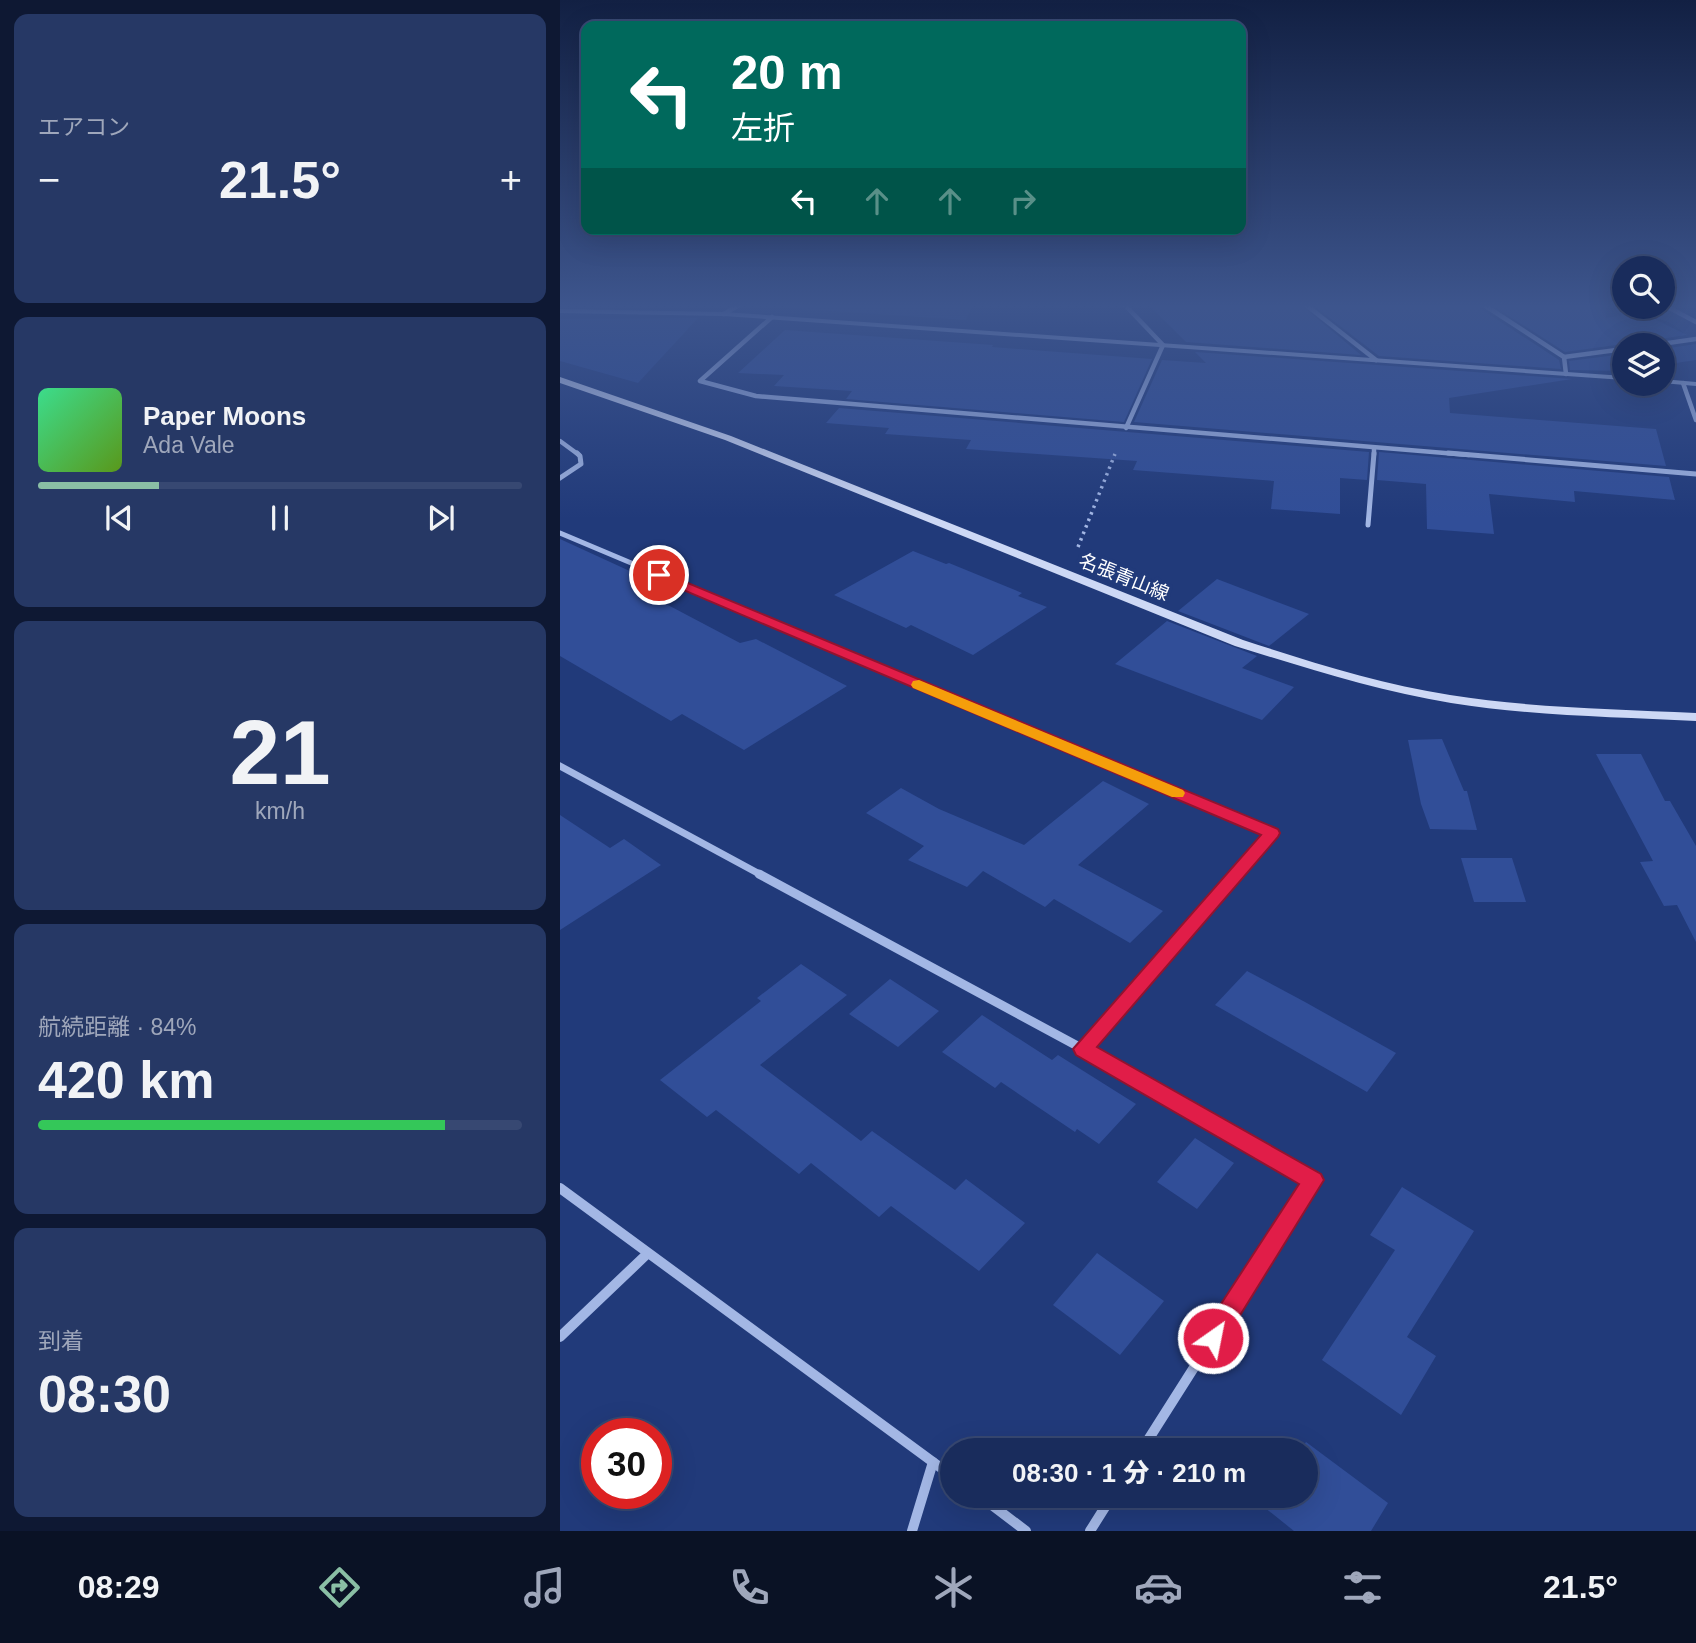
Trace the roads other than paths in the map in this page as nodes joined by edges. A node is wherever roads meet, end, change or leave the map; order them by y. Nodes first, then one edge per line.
1 (705, 376) edge
2 (1149, 376) edge
3 (560, 380) edge
4 (1675, 382) edge
5 (1683, 383) junction
6 (1696, 384) edge
7 (1696, 419) edge
8 (1126, 428) junction
9 (560, 441) edge
10 (1374, 449) junction
11 (1696, 474) edge
12 (560, 478) edge
13 (1368, 525) dead end
14 (560, 533) edge
15 (1696, 717) edge
16 (560, 766) edge
17 (1083, 1049) junction
18 (560, 1188) edge
19 (647, 1254) junction
20 (560, 1337) edge
21 (1149, 1438) edge
22 (933, 1462) junction
23 (940, 1467) edge
24 (995, 1508) edge
25 (1104, 1508) edge
26 (912, 1531) edge
27 (1026, 1531) edge
28 (1090, 1531) edge

1 - 8 street
2 - 8 street
3 - 15 main road, 名張青山線
4 - 5 street
5 - 6 street
5 - 7 street
8 - 10 street
9 - 12 street
10 - 11 street
10 - 13 street
14 - 17 street
16 - 17 street
17 - 21 street
18 - 19 street
19 - 20 street
19 - 22 street
22 - 23 street
22 - 26 street
24 - 27 street
25 - 28 street

